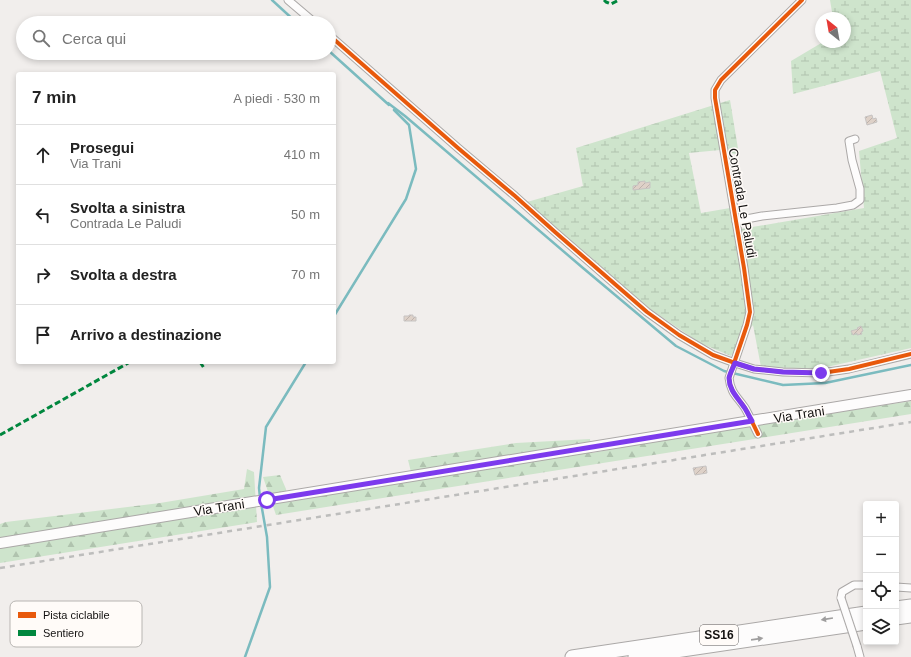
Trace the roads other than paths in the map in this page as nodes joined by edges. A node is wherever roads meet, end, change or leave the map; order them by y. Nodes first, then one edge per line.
1 (288, 0) edge
2 (802, 0) edge
3 (306, 16) edge
4 (336, 41) edge
5 (855, 139) dead end
6 (736, 220) junction
7 (911, 354) edge
8 (734, 366) junction
9 (911, 396) edge
10 (752, 421) junction
11 (758, 434) dead end
12 (0, 543) edge
13 (863, 585) edge
14 (899, 587) edge
15 (911, 588) edge
16 (911, 606) edge
17 (899, 608) edge
18 (863, 613) edge
19 (911, 616) edge
20 (899, 618) edge
21 (863, 623) edge
22 (572, 657) edge
23 (635, 657) edge
24 (860, 657) edge

1 - 3 street
2 - 6 street, Contrada Le Paludi
4 - 8 street
5 - 6 street
6 - 8 street, Contrada Le Paludi
7 - 8 street
8 - 10 street, Contrada Le Paludi
9 - 10 main road, Via Trani
10 - 11 street, Contrada Le Paludi
10 - 12 main road, Via Trani
13 - 24 street, bridge
14 - 15 street
16 - 17 highway
18 -> 22 highway, SS16
19 - 20 highway
23 -> 21 highway, SS16

